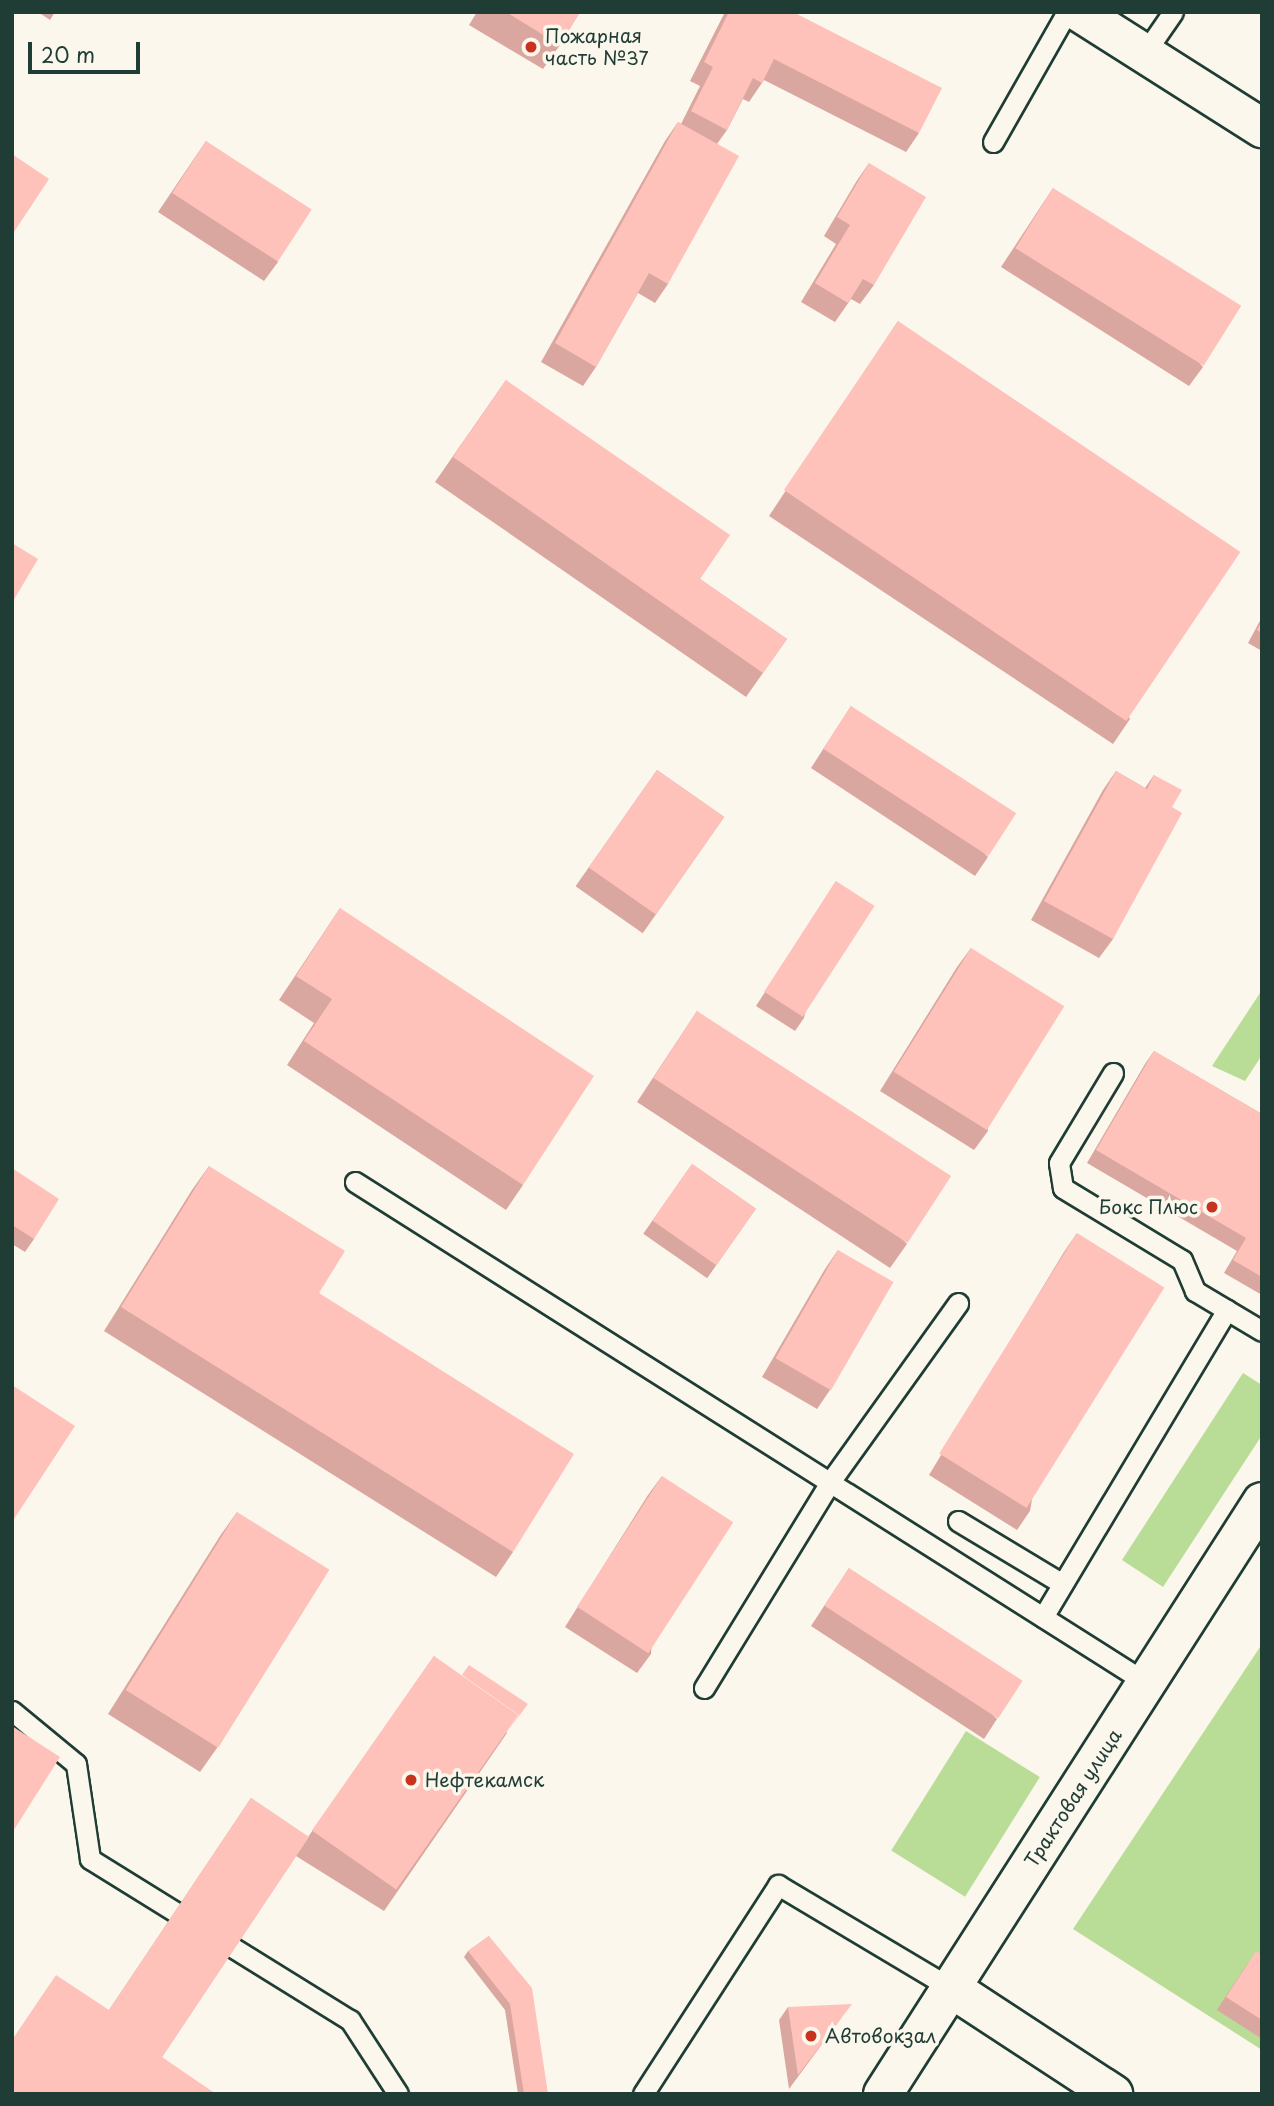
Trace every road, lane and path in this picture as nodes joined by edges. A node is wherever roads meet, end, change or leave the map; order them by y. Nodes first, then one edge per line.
1 (1068, 12) edge
2 (1079, 12) edge
3 (1173, 12) edge
4 (1144, 54) junction
5 (1262, 128) edge
6 (993, 142) dead end
7 (1113, 1073) dead end
8 (355, 1182) dead end
9 (958, 1303) dead end
10 (1227, 1310) junction
11 (1262, 1331) edge
12 (830, 1482) junction
13 (1262, 1502) edge
14 (958, 1521) dead end
15 (1063, 1584) junction
16 (1043, 1617) junction
17 (1147, 1683) junction
18 (704, 1688) dead end
19 (12, 1711) edge
20 (951, 1988) junction
21 (398, 2094) edge
22 (643, 2094) edge
23 (883, 2094) edge
24 (1113, 2094) edge

1 - 6 lane
2 - 4 main road
3 - 4 lane
4 - 5 main road
7 - 10 lane
8 - 12 lane
9 - 12 lane
10 - 11 lane
10 - 15 lane
12 - 16 lane
12 - 18 lane
13 - 17 main road, Трактовая улица
14 - 15 lane
15 - 16 lane
16 - 17 lane
17 - 20 main road, Трактовая улица
19 - 21 lane
20 - 22 lane
20 - 23 main road, Трактовая улица
20 - 24 main road

